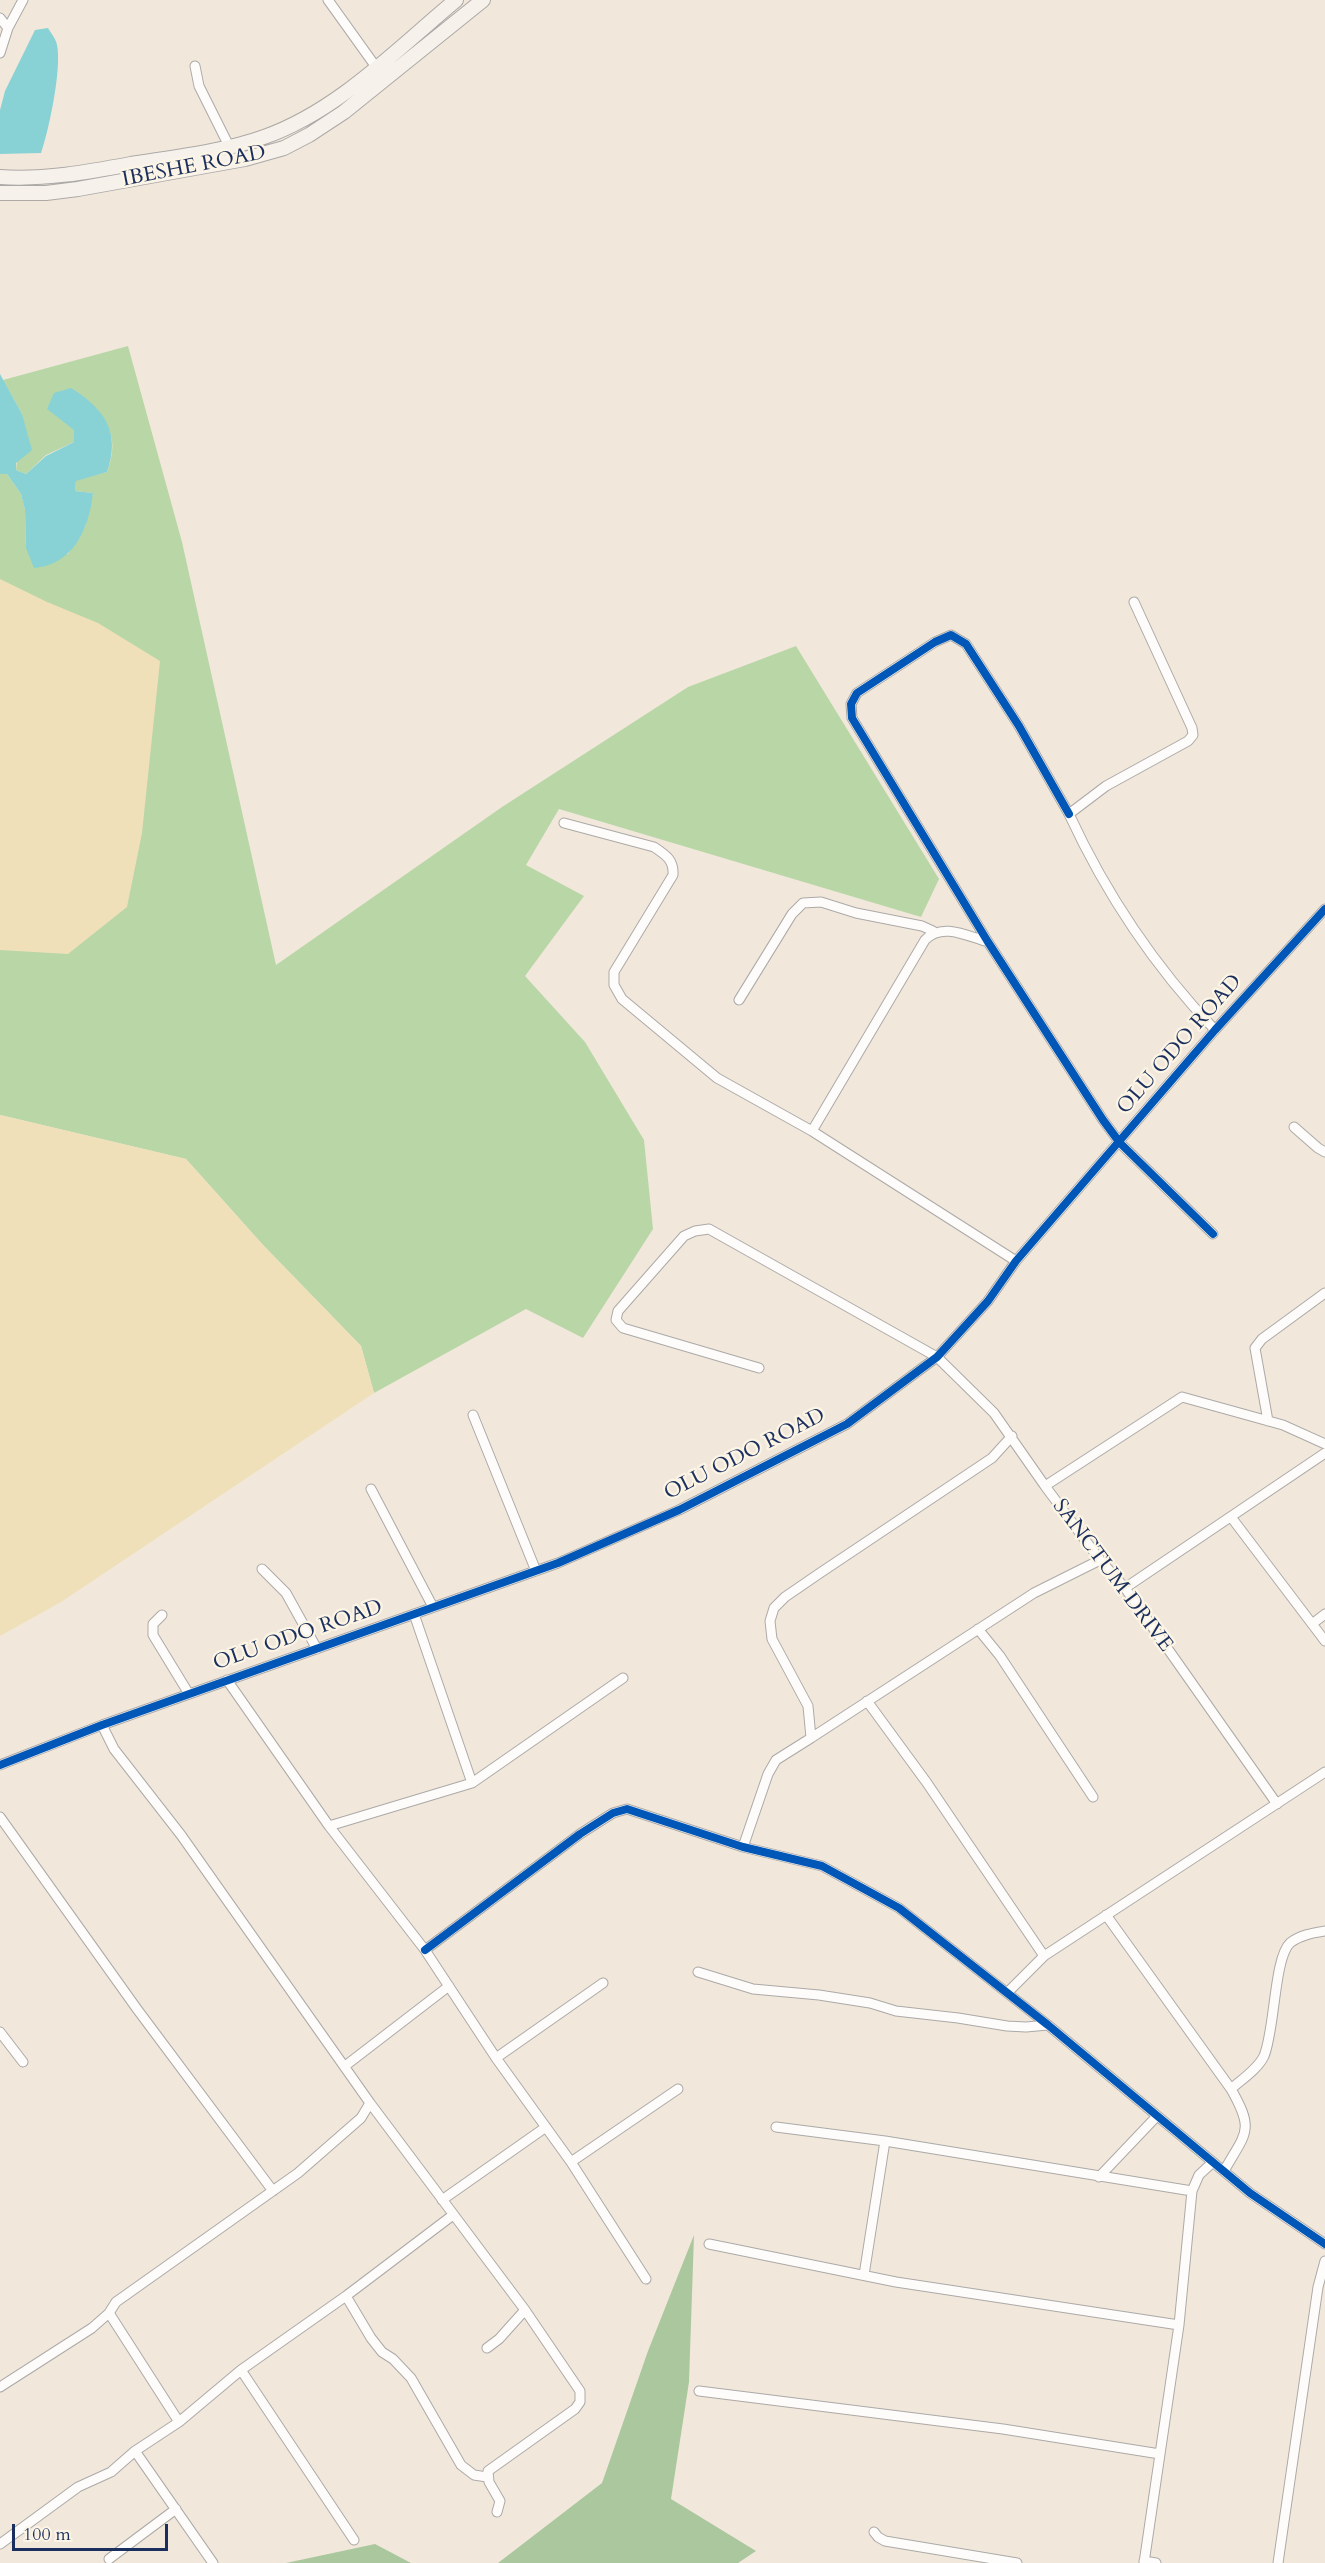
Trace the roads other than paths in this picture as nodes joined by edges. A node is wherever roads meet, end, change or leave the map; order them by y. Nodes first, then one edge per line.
1 (23, 0) edge
2 (328, 0) edge
3 (456, 0) edge
4 (483, 0) edge
5 (0, 18) edge
6 (8, 28) junction
7 (0, 53) edge
8 (195, 66) dead end
9 (376, 67) junction
10 (229, 146) junction
11 (0, 177) edge
12 (0, 193) edge
13 (1134, 602) dead end
14 (1069, 814) junction
15 (564, 823) dead end
16 (1325, 909) edge
17 (933, 931) junction
18 (988, 942) junction
19 (738, 1000) dead end
20 (1215, 1030) junction
21 (1294, 1127) dead end
22 (812, 1131) junction
23 (1120, 1143) junction
24 (1325, 1152) edge
25 (1213, 1234) dead end
26 (1016, 1262) junction
27 (1325, 1293) edge
28 (937, 1357) junction
29 (759, 1368) dead end
30 (473, 1414) dead end
31 (1269, 1421) junction
32 (1012, 1436) junction
33 (1325, 1443) edge
34 (1325, 1453) edge
35 (1045, 1486) junction
36 (371, 1489) dead end
37 (1231, 1517) junction
38 (1100, 1560) junction
39 (262, 1569) dead end
40 (536, 1571) junction
41 (1125, 1588) junction
42 (433, 1607) junction
43 (414, 1614) junction
44 (1325, 1614) edge
45 (162, 1615) dead end
46 (1312, 1624) junction
47 (978, 1629) junction
48 (1325, 1641) edge
49 (318, 1649) junction
50 (623, 1678) dead end
51 (227, 1680) junction
52 (189, 1694) junction
53 (867, 1701) junction
54 (102, 1725) junction
55 (811, 1738) junction
56 (0, 1765) edge
57 (1325, 1772) edge
58 (472, 1783) junction
59 (1093, 1797) dead end
60 (1277, 1804) junction
61 (0, 1817) edge
62 (329, 1826) junction
63 (743, 1847) junction
64 (1106, 1915) junction
65 (1325, 1931) edge
66 (425, 1950) junction
67 (1044, 1956) junction
68 (698, 1972) dead end
69 (603, 1983) dead end
70 (449, 1986) junction
71 (1008, 1992) junction
72 (1048, 2025) junction
73 (0, 2032) edge
74 (496, 2058) junction
75 (23, 2062) dead end
76 (345, 2066) junction
77 (678, 2089) dead end
78 (1231, 2089) junction
79 (370, 2103) junction
80 (1157, 2116) junction
81 (546, 2127) junction
82 (776, 2127) dead end
83 (885, 2141) junction
84 (571, 2162) junction
85 (1213, 2162) junction
86 (1224, 2171) junction
87 (1099, 2177) junction
88 (273, 2191) junction
89 (1192, 2192) junction
90 (442, 2200) junction
91 (453, 2214) junction
92 (709, 2244) dead end
93 (1325, 2244) edge
94 (1325, 2260) edge
95 (864, 2275) junction
96 (646, 2279) dead end
97 (346, 2296) junction
98 (525, 2310) junction
99 (109, 2313) junction
100 (1179, 2325) junction
101 (487, 2348) dead end
102 (241, 2370) junction
103 (0, 2387) edge
104 (699, 2391) dead end
105 (179, 2422) junction
106 (135, 2451) junction
107 (1160, 2454) junction
108 (487, 2477) junction
109 (176, 2509) junction
110 (496, 2512) dead end
111 (874, 2532) dead end
112 (354, 2540) dead end
113 (0, 2544) edge
114 (109, 2559) dead end
115 (1144, 2562) edge
116 (213, 2563) edge
117 (1017, 2563) edge
118 (1156, 2563) edge
119 (1278, 2563) edge

1 - 6 street
2 - 9 street
3 - 9 main road, IBESHE ROAD
4 - 12 main road, IBESHE ROAD
5 - 6 street
6 - 7 street
8 - 10 street
9 - 10 main road, IBESHE ROAD
10 - 11 main road, IBESHE ROAD
13 - 14 street
14 - 18 street
14 - 20 street
15 - 22 street
16 - 20 street, OLU ODO ROAD
17 - 18 street
17 - 19 street
17 - 22 street
18 - 23 street
20 - 23 street, OLU ODO ROAD
21 - 24 street
22 - 26 street
23 - 25 street
23 - 26 street, OLU ODO ROAD
26 - 28 street, OLU ODO ROAD
27 - 31 street
28 - 29 street, SANCTUM DRIVE
28 - 32 street, SANCTUM DRIVE
28 - 40 street, OLU ODO ROAD
30 - 40 street
31 - 33 street
31 - 35 street
32 - 35 street, SANCTUM DRIVE
32 - 55 street
34 - 37 street
35 - 38 street, SANCTUM DRIVE
36 - 42 street
37 - 41 street
37 - 46 street
38 - 41 street, SANCTUM DRIVE
38 - 47 street
39 - 49 street
40 - 42 street, OLU ODO ROAD
41 - 60 street, SANCTUM DRIVE
42 - 43 street, OLU ODO ROAD
43 - 49 street, OLU ODO ROAD
43 - 58 street
44 - 46 street
45 - 52 street
46 - 48 street
47 - 53 street
47 - 59 street
49 - 51 street, OLU ODO ROAD
50 - 58 street
51 - 52 street, OLU ODO ROAD
51 - 62 street
52 - 54 street, OLU ODO ROAD
53 - 55 street
53 - 67 street
54 - 56 street, OLU ODO ROAD
54 - 76 street
55 - 63 street
57 - 60 street
58 - 62 street
60 - 64 street
61 - 88 street
62 - 66 street
63 - 66 street
63 - 71 street
64 - 67 street
64 - 78 street
65 - 78 street
66 - 70 street
67 - 71 street
68 - 72 street
69 - 74 street
70 - 74 street
70 - 76 street
71 - 72 street
72 - 80 street
73 - 75 street
74 - 81 street
76 - 79 street
77 - 84 street
78 - 86 street
79 - 88 street
79 - 90 street
80 - 85 street
80 - 87 street
81 - 84 street
81 - 90 street
82 - 83 street
83 - 87 street
83 - 95 street
84 - 96 street
85 - 86 street
85 - 89 street
86 - 93 street
87 - 89 street
88 - 99 street
89 - 100 street
90 - 91 street
91 - 97 street
91 - 98 street
92 - 95 street
94 - 119 street
95 - 100 street
97 - 102 street
97 - 108 street
98 - 101 street
98 - 108 street
99 - 103 street
99 - 105 street
100 - 107 street
102 - 105 street
102 - 112 street
104 - 107 street
105 - 106 street
106 - 109 street
106 - 113 street
107 - 115 street
108 - 110 street
109 - 114 street
109 - 116 street
111 - 117 street
115 - 118 street

